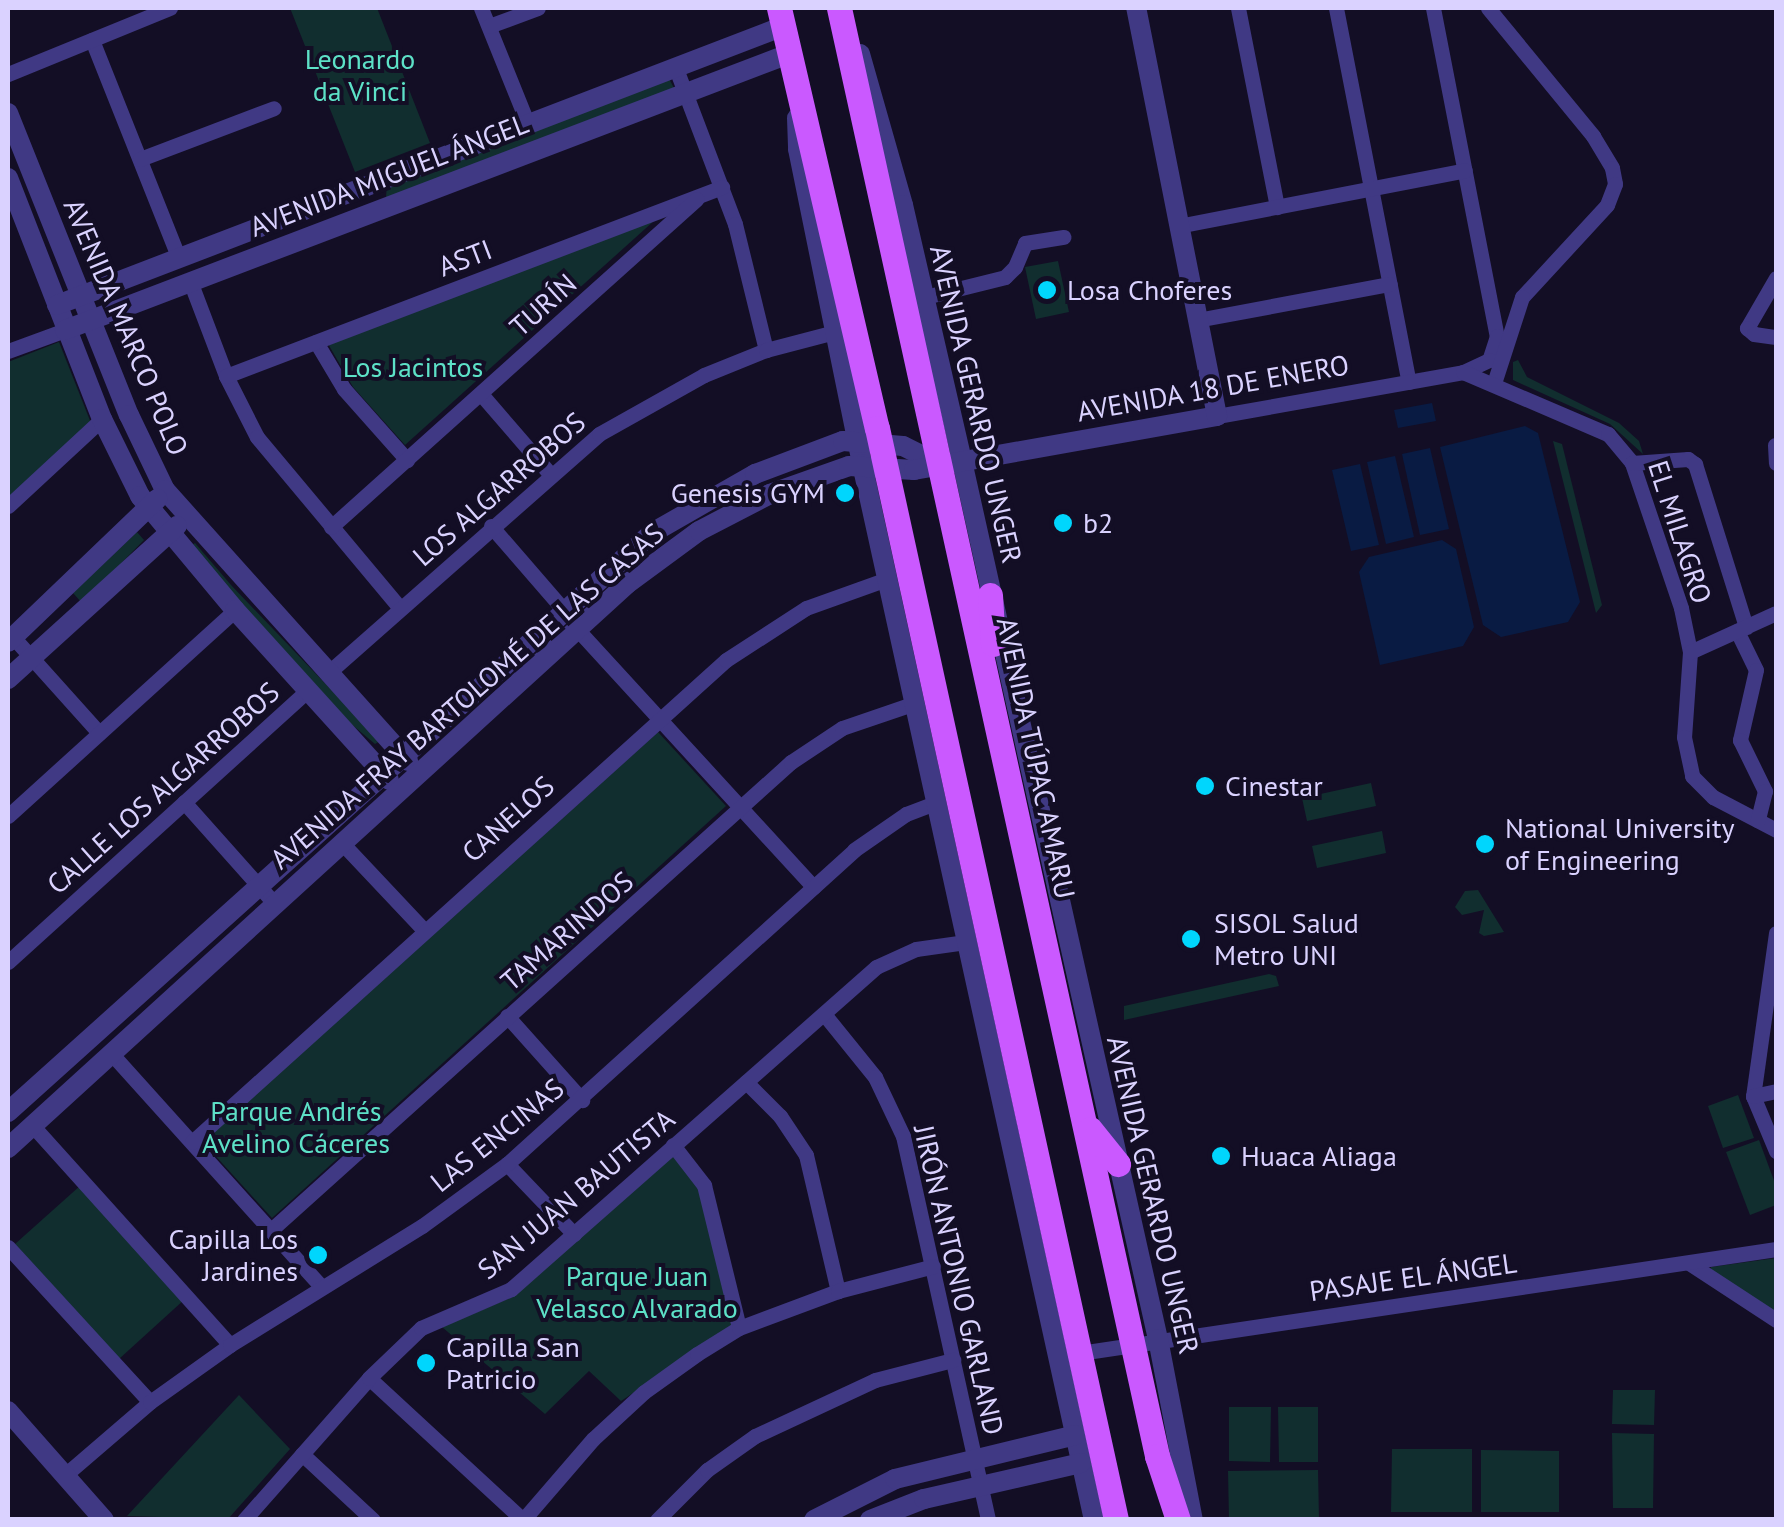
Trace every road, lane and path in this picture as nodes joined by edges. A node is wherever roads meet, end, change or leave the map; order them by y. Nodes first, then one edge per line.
1 (170, 8) edge
2 (481, 8) edge
3 (538, 8) edge
4 (839, 8) edge
5 (848, 8) edge
6 (1136, 8) edge
7 (1238, 8) edge
8 (1336, 8) edge
9 (1433, 8) edge
10 (1488, 8) edge
11 (782, 17) edge
12 (489, 26) junction
13 (92, 40) junction
14 (793, 61) junction
15 (675, 66) junction
16 (8, 74) edge
17 (685, 92) junction
18 (274, 108) dead end
19 (8, 113) edge
20 (527, 122) junction
21 (16, 157) edge
22 (140, 160) junction
23 (1465, 170) junction
24 (8, 178) edge
25 (364, 184) junction
26 (722, 187) junction
27 (1371, 188) junction
28 (39, 191) junction
29 (696, 198) junction
30 (16, 200) junction
31 (1277, 207) junction
32 (375, 209) junction
33 (53, 226) junction
34 (1178, 226) junction
35 (30, 234) junction
36 (1064, 237) dead end
37 (178, 256) junction
38 (1776, 278) edge
39 (190, 281) junction
40 (1390, 284) junction
41 (82, 296) junction
42 (924, 296) junction
43 (57, 305) junction
44 (91, 320) junction
45 (1198, 320) junction
46 (66, 330) junction
47 (835, 332) junction
48 (1776, 337) edge
49 (316, 342) junction
50 (766, 350) junction
51 (8, 351) edge
52 (1464, 372) junction
53 (226, 376) junction
54 (1409, 382) junction
55 (1494, 383) junction
56 (480, 394) junction
57 (1217, 416) junction
58 (102, 419) junction
59 (868, 440) junction
60 (1775, 445) edge
61 (407, 460) junction
62 (951, 463) junction
63 (1632, 463) junction
64 (1776, 463) edge
65 (874, 466) junction
66 (550, 474) junction
67 (165, 490) junction
68 (8, 506) edge
69 (149, 508) junction
70 (686, 510) junction
71 (186, 517) junction
72 (492, 526) junction
73 (331, 528) junction
74 (699, 530) junction
75 (168, 534) junction
76 (888, 579) junction
77 (990, 595) junction
78 (400, 608) junction
79 (235, 610) junction
80 (563, 610) junction
81 (1776, 613) edge
82 (577, 629) junction
83 (1741, 629) junction
84 (10, 639) edge
85 (1690, 652) junction
86 (32, 657) junction
87 (328, 673) junction
88 (8, 679) edge
89 (307, 692) junction
90 (915, 702) junction
91 (657, 718) junction
92 (997, 719) junction
93 (99, 734) junction
94 (401, 755) junction
95 (418, 771) junction
96 (382, 772) junction
97 (398, 789) junction
98 (184, 802) junction
99 (936, 803) junction
100 (742, 809) junction
101 (8, 816) edge
102 (1758, 820) junction
103 (1776, 829) edge
104 (341, 842) junction
105 (260, 885) junction
106 (814, 887) junction
107 (274, 904) junction
108 (423, 929) junction
109 (1776, 934) edge
110 (966, 942) junction
111 (8, 962) edge
112 (824, 1014) junction
113 (507, 1016) junction
114 (110, 1052) junction
115 (746, 1082) junction
116 (1776, 1091) edge
117 (1753, 1096) junction
118 (582, 1100) junction
119 (8, 1112) edge
120 (1086, 1123) junction
121 (32, 1125) junction
122 (192, 1142) junction
123 (673, 1145) junction
124 (8, 1148) edge
125 (1776, 1151) edge
126 (507, 1164) junction
127 (1118, 1164) junction
128 (271, 1230) junction
129 (574, 1234) junction
130 (8, 1247) edge
131 (1776, 1248) edge
132 (1689, 1263) junction
133 (934, 1266) junction
134 (321, 1286) junction
135 (838, 1291) junction
136 (1776, 1320) edge
137 (739, 1328) junction
138 (1146, 1341) junction
139 (230, 1345) junction
140 (1069, 1355) junction
141 (953, 1360) junction
142 (369, 1378) junction
143 (150, 1402) junction
144 (8, 1411) edge
145 (1075, 1435) junction
146 (302, 1454) junction
147 (974, 1458) junction
148 (1081, 1464) junction
149 (65, 1475) junction
150 (980, 1486) junction
151 (104, 1520) edge
152 (244, 1520) edge
153 (373, 1520) edge
154 (523, 1520) edge
155 (657, 1520) edge
156 (814, 1520) edge
157 (870, 1520) edge
158 (988, 1520) edge
159 (1094, 1520) edge
160 (1116, 1520) edge
161 (1178, 1520) edge
162 (1193, 1520) edge

1 - 13 street
2 - 12 street
3 - 12 street
4 - 62 main road, AVENIDA TÚPAC AMARU
5 - 42 street, AVENIDA GERARDO UNGER
6 - 34 street
7 - 31 street
8 - 27 street
9 - 23 street
10 - 55 street
11 - 14 main road
11 - 15 street, AVENIDA MIGUEL ÁNGEL
12 - 20 street
13 - 16 street
13 - 22 street
14 - 17 street, AVENIDA MIGUEL ÁNGEL
14 - 47 street
14 - 59 main road
15 - 17 street
15 - 20 street, AVENIDA MIGUEL ÁNGEL
17 - 26 street
17 - 32 street, AVENIDA MIGUEL ÁNGEL
18 - 22 street
19 - 21 street, AVENIDA MARCO POLO
20 - 25 street, AVENIDA MIGUEL ÁNGEL
21 - 28 street, AVENIDA MARCO POLO
22 - 37 street
23 - 27 street
23 - 52 street
24 - 30 street, AVENIDA MARCO POLO
25 - 32 street
25 - 37 street, AVENIDA MIGUEL ÁNGEL
26 - 29 street, ASTI
26 - 50 street
27 - 31 street
27 - 40 street
28 - 30 street
28 - 33 street, AVENIDA MARCO POLO
29 - 49 street, ASTI
29 - 56 street, TURÍN
30 - 35 street, AVENIDA MARCO POLO
31 - 34 street
32 - 39 street, AVENIDA MIGUEL ÁNGEL
33 - 35 street
33 - 41 street, AVENIDA MARCO POLO
34 - 45 street
35 - 43 street, AVENIDA MARCO POLO
36 - 42 street
37 - 41 street, AVENIDA MIGUEL ÁNGEL
38 - 48 street
39 - 44 street, AVENIDA MIGUEL ÁNGEL
39 - 53 street
40 - 45 street
40 - 54 street
41 - 43 street, AVENIDA MIGUEL ÁNGEL
41 - 44 street, AVENIDA MARCO POLO
42 - 62 street, AVENIDA GERARDO UNGER
43 - 46 street, AVENIDA MARCO POLO
44 - 46 street, AVENIDA MIGUEL ÁNGEL
44 - 67 street, AVENIDA MARCO POLO
45 - 57 street
46 - 51 street, AVENIDA MIGUEL ÁNGEL
46 - 58 street, AVENIDA MARCO POLO
47 - 50 street, LOS ALGARROBOS
47 - 59 street
49 - 53 street, ASTI
49 - 61 street
50 - 66 street, LOS ALGARROBOS
52 - 54 street, AVENIDA 18 DE ENERO
52 - 55 street
53 - 73 street
54 - 57 street, AVENIDA 18 DE ENERO
55 - 63 street, EL MILAGRO
56 - 61 street, TURÍN
56 - 66 street
57 - 62 street, AVENIDA 18 DE ENERO
58 - 68 street
58 - 69 street, AVENIDA MARCO POLO
59 - 62 street
59 - 65 main road
59 - 70 street, AVENIDA FRAY BARTOLOMÉ DE LAS CASAS
60 - 64 street
61 - 73 street, TURÍN
62 - 65 street, AVENIDA FRAY BARTOLOMÉ DE LAS CASAS
62 - 77 street, AVENIDA GERARDO UNGER
62 - 92 main road, AVENIDA TÚPAC AMARU
63 - 83 street
63 - 85 street, EL MILAGRO
65 - 74 street, AVENIDA FRAY BARTOLOMÉ DE LAS CASAS
65 - 76 street
65 - 140 main road
66 - 72 street, LOS ALGARROBOS
67 - 69 street
67 - 71 street, AVENIDA MARCO POLO
69 - 75 street, AVENIDA MARCO POLO
69 - 84 street
70 - 74 street
70 - 80 street, AVENIDA FRAY BARTOLOMÉ DE LAS CASAS
71 - 75 street
71 - 87 street, AVENIDA MARCO POLO
72 - 78 street, LOS ALGARROBOS
72 - 80 street
73 - 78 street
74 - 82 street, AVENIDA FRAY BARTOLOMÉ DE LAS CASAS
75 - 79 street, AVENIDA MARCO POLO
75 - 86 street
76 - 90 street
76 - 91 street, CANELOS
77 - 92 main road
77 - 127 street, AVENIDA GERARDO UNGER
78 - 87 street, LOS ALGARROBOS
79 - 89 street, AVENIDA MARCO POLO
79 - 93 street
80 - 94 street, AVENIDA FRAY BARTOLOMÉ DE LAS CASAS
81 - 83 street
82 - 91 street
82 - 95 street, AVENIDA FRAY BARTOLOMÉ DE LAS CASAS
83 - 85 street
83 - 102 street
84 - 86 street
85 - 102 street, EL MILAGRO
86 - 88 street
86 - 93 street
87 - 94 street, AVENIDA MARCO POLO
89 - 96 street, AVENIDA MARCO POLO
89 - 98 street, CALLE LOS ALGARROBOS
90 - 99 street
90 - 100 street, TAMARINDOS
91 - 100 street
91 - 108 street, CANELOS
92 - 120 main road, AVENIDA TÚPAC AMARU
93 - 101 street
94 - 95 street, AVENIDA MARCO POLO
94 - 96 street, AVENIDA FRAY BARTOLOMÉ DE LAS CASAS
95 - 97 street, AVENIDA FRAY BARTOLOMÉ DE LAS CASAS
96 - 97 street, AVENIDA MARCO POLO
96 - 105 street, AVENIDA FRAY BARTOLOMÉ DE LAS CASAS
97 - 104 street, AVENIDA FRAY BARTOLOMÉ DE LAS CASAS
98 - 105 street
98 - 111 street, CALLE LOS ALGARROBOS
99 - 106 street, LAS ENCINAS
99 - 110 street
100 - 106 street
100 - 113 street, TAMARINDOS
102 - 103 street, EL MILAGRO
104 - 107 street, AVENIDA FRAY BARTOLOMÉ DE LAS CASAS
104 - 108 street
105 - 107 street
105 - 119 street, AVENIDA FRAY BARTOLOMÉ DE LAS CASAS
106 - 118 street, LAS ENCINAS
107 - 114 street, AVENIDA FRAY BARTOLOMÉ DE LAS CASAS
108 - 122 street, CANELOS
109 - 117 street
110 - 112 street, SAN JUAN BAUTISTA
110 - 140 street
112 - 115 street, SAN JUAN BAUTISTA
112 - 133 street, JIRÓN ANTONIO GARLAND
113 - 118 street
113 - 128 street, TAMARINDOS
114 - 121 street, AVENIDA FRAY BARTOLOMÉ DE LAS CASAS
114 - 122 street
115 - 123 street, SAN JUAN BAUTISTA
115 - 135 street
116 - 117 street
117 - 125 street
118 - 126 street, LAS ENCINAS
120 - 127 main road
120 - 138 main road, AVENIDA TÚPAC AMARU
121 - 124 street, AVENIDA FRAY BARTOLOMÉ DE LAS CASAS
121 - 139 street
122 - 128 street
123 - 129 street, SAN JUAN BAUTISTA
123 - 137 street
126 - 129 street
126 - 134 street, LAS ENCINAS
127 - 138 street, AVENIDA GERARDO UNGER
128 - 134 street
129 - 142 street, SAN JUAN BAUTISTA
130 - 143 street
131 - 132 street, PASAJE EL ÁNGEL
132 - 136 street
132 - 138 street, PASAJE EL ÁNGEL
133 - 135 street
133 - 141 street, JIRÓN ANTONIO GARLAND
134 - 139 street, LAS ENCINAS
135 - 137 street
137 - 154 street
138 - 140 street, PASAJE EL ÁNGEL
138 - 161 main road, AVENIDA TÚPAC AMARU
138 - 162 street, AVENIDA GERARDO UNGER
139 - 143 street, LAS ENCINAS
140 - 145 street
140 - 160 main road
141 - 147 street, JIRÓN ANTONIO GARLAND
141 - 155 street
142 - 146 street, SAN JUAN BAUTISTA
142 - 154 street
143 - 149 street, LAS ENCINAS
144 - 149 street
145 - 147 street
145 - 148 street
146 - 152 street, SAN JUAN BAUTISTA
146 - 153 street
147 - 150 street, JIRÓN ANTONIO GARLAND
147 - 156 street
148 - 150 street
148 - 159 street
149 - 151 street
150 - 157 street
150 - 158 street, JIRÓN ANTONIO GARLAND

